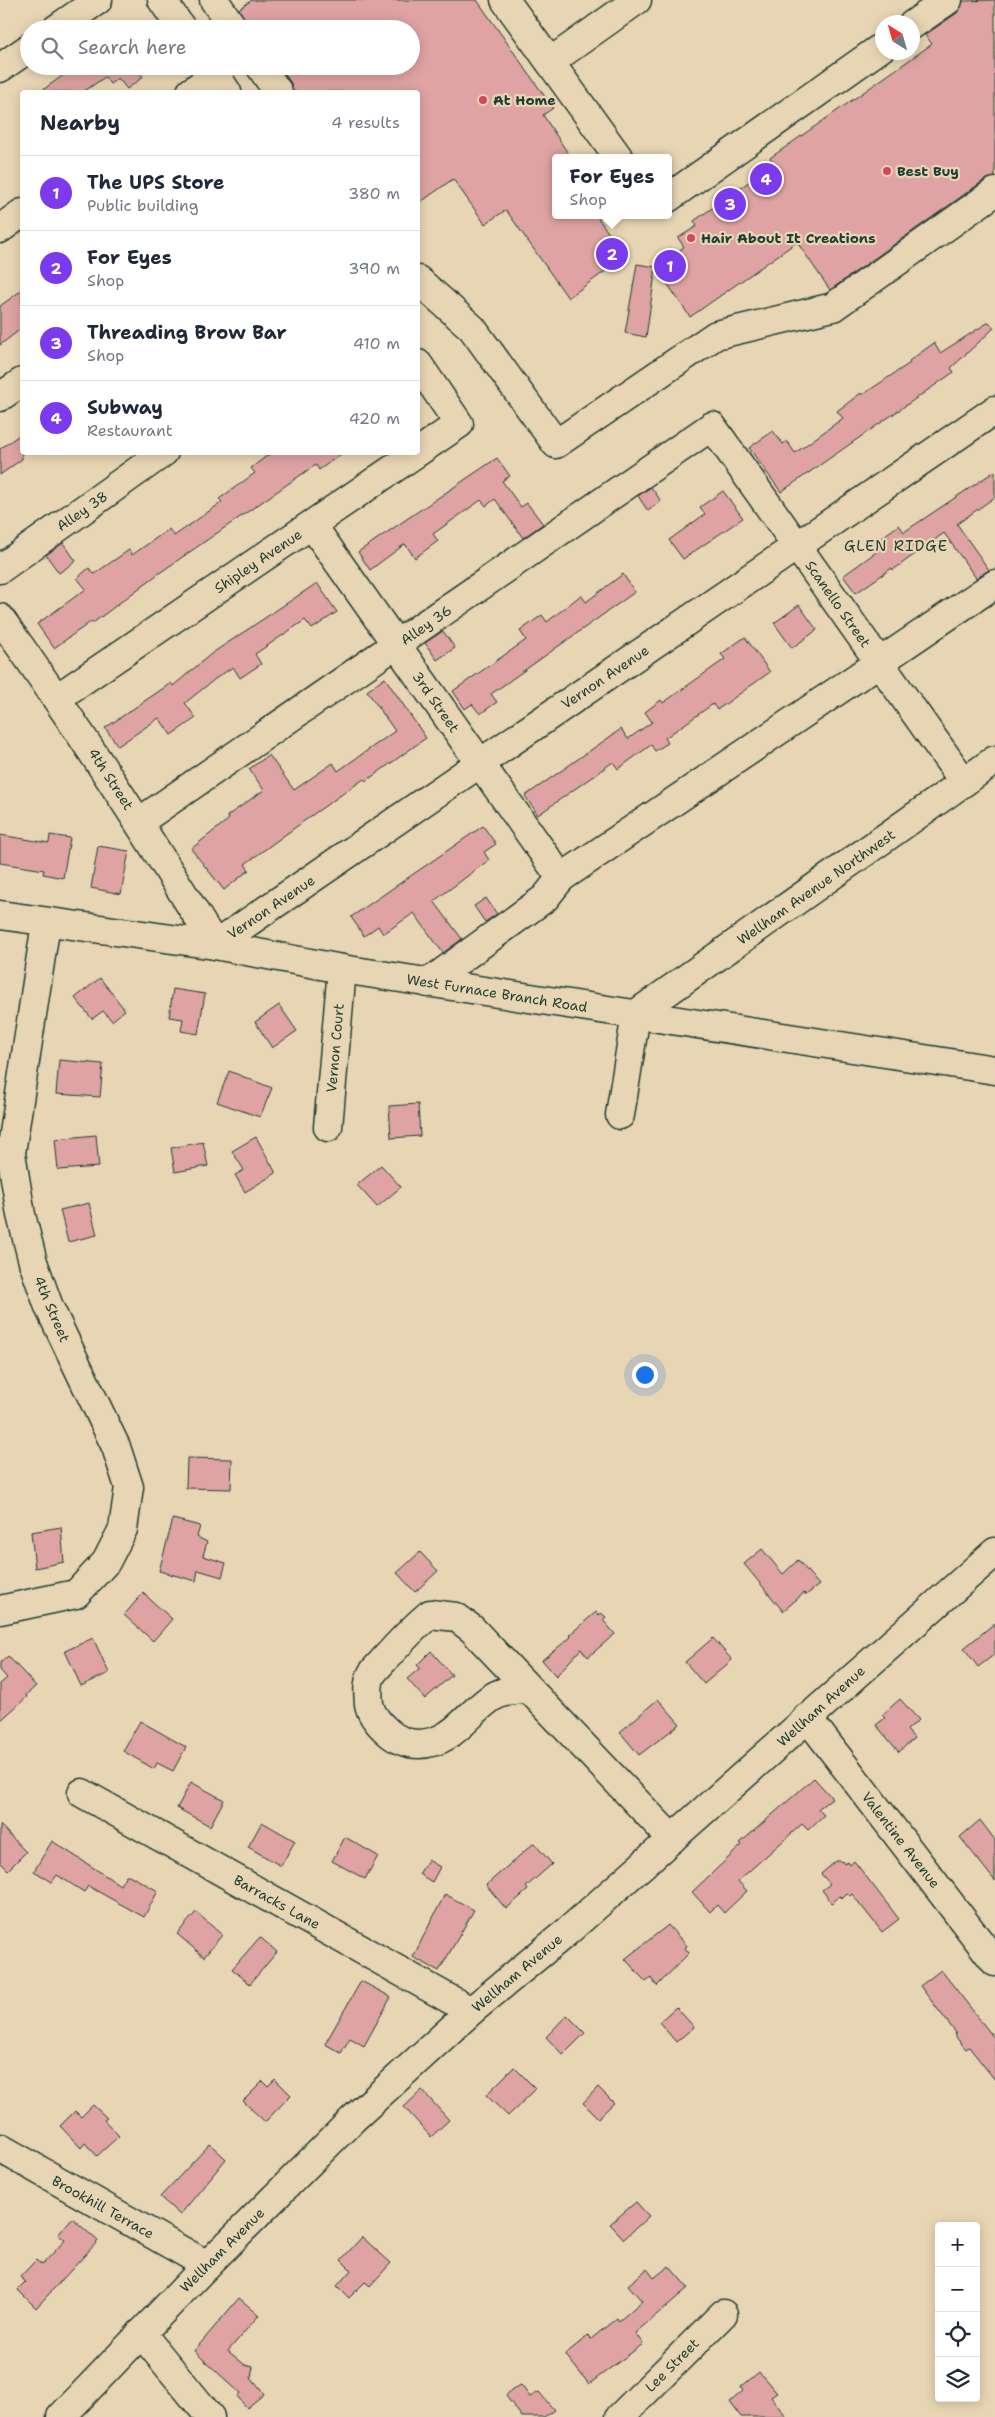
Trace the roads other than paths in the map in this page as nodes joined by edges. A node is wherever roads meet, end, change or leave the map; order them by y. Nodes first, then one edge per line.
1 (98, 0) edge
2 (162, 0) edge
3 (214, 0) edge
4 (505, 0) edge
5 (637, 0) edge
6 (948, 0) edge
7 (69, 20) edge
8 (176, 20) edge
9 (228, 20) edge
10 (920, 20) edge
11 (875, 52) edge
12 (20, 54) edge
13 (550, 62) junction
14 (0, 68) edge
15 (266, 75) edge
16 (217, 78) edge
17 (195, 90) edge
18 (277, 90) edge
19 (616, 154) edge
20 (995, 192) edge
21 (672, 195) edge
22 (20, 214) edge
23 (0, 229) edge
24 (420, 282) edge
25 (420, 367) edge
26 (20, 383) edge
27 (0, 397) edge
28 (995, 410) edge
29 (712, 426) joint
30 (420, 451) edge
31 (160, 455) edge
32 (414, 455) edge
33 (312, 525) junction
34 (797, 546) junction
35 (0, 569) edge
36 (995, 584) edge
37 (0, 618) edge
38 (396, 645) junction
39 (880, 663) junction
40 (57, 698) junction
41 (995, 760) edge
42 (480, 764) junction
43 (964, 782) junction
44 (139, 822) junction
45 (561, 878) junction
46 (0, 916) edge
47 (46, 923) junction
48 (216, 945) junction
49 (342, 969) junction
50 (428, 982) junction
51 (636, 1014) junction
52 (995, 1070) edge
53 (620, 1115) dead end
54 (328, 1127) dead end
55 (6, 1154) edge
56 (995, 1552) edge
57 (0, 1610) edge
58 (528, 1690) junction
59 (807, 1718) junction
60 (82, 1792) dead end
61 (672, 1839) junction
62 (995, 1962) edge
63 (472, 2011) junction
64 (0, 2148) edge
65 (207, 2265) junction
66 (723, 2314) dead end
67 (142, 2333) junction
68 (61, 2417) edge
69 (210, 2417) edge
70 (620, 2417) edge

1 - 7 street
2 - 8 street
3 - 9 street
4 - 13 street
5 - 13 street
6 - 10 street
11 - 21 street
12 - 14 street
13 - 19 street
15 - 18 street
16 - 17 street
20 - 24 street
22 - 23 street
25 - 30 street, Shipley Avenue
26 - 27 street
28 - 34 street, Vernon Avenue
29 - 34 street, Scanello Street
29 - 38 street, Alley 36
31 - 35 street, Alley 38
32 - 33 street, Shipley Avenue
33 - 38 street, 3rd Street
33 - 40 street, Shipley Avenue
34 - 39 street, Scanello Street
34 - 42 street, Vernon Avenue
36 - 39 street
37 - 40 street, 4th Street
38 - 42 street, 3rd Street
38 - 44 street, Alley 36
39 - 43 street, Scanello Street
39 - 45 street
40 - 44 street, 4th Street
41 - 43 street, Wellham Avenue Northwest
42 - 45 street, 3rd Street
42 - 48 street, Vernon Avenue
43 - 51 street, Wellham Avenue Northwest
44 - 48 street, 4th Street
45 - 50 street
46 - 47 street, West Furnace Branch Road
47 - 48 street, West Furnace Branch Road
47 - 55 street, 4th Street
48 - 49 street, West Furnace Branch Road
49 - 50 street, West Furnace Branch Road
49 - 54 street, Vernon Court
50 - 51 street, West Furnace Branch Road
51 - 52 street, West Furnace Branch Road
51 - 53 street
55 - 57 street, 4th Street
56 - 59 street, Wellham Avenue
58 - 58 street
58 - 61 street
59 - 61 street, Wellham Avenue
59 - 62 street, Valentine Avenue
60 - 63 street, Barracks Lane
61 - 63 street, Wellham Avenue
63 - 65 street, Wellham Avenue
64 - 65 street, Brookhill Terrace
65 - 67 street, Wellham Avenue
66 - 70 street, Lee Street
67 - 68 street, Wellham Avenue
67 - 69 street

